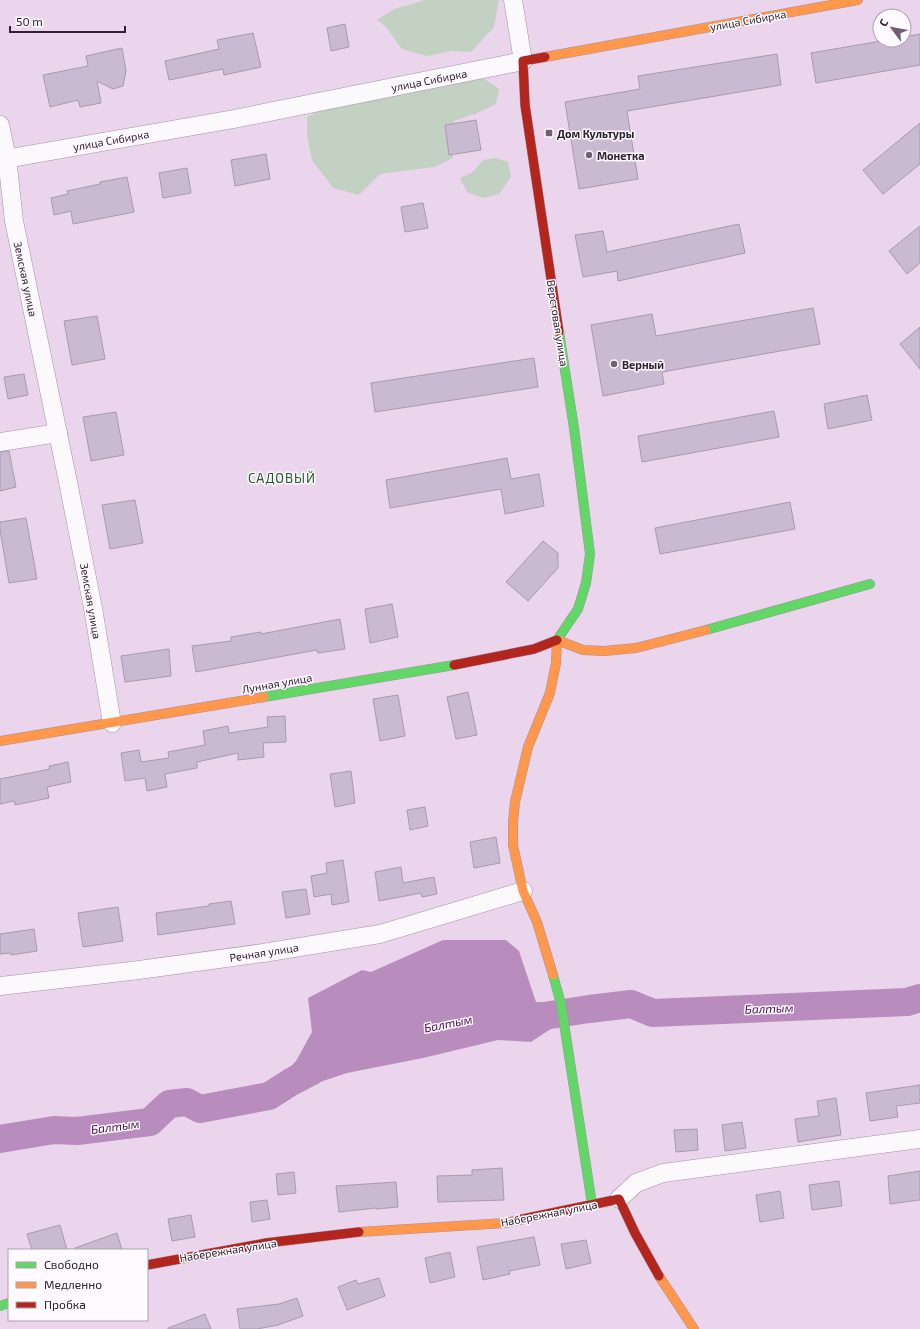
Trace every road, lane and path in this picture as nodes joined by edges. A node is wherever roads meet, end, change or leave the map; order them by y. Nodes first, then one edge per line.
1 (513, 0) edge
2 (858, 0) edge
3 (524, 61) junction
4 (0, 125) edge
5 (4, 159) edge
6 (58, 433) junction
7 (0, 442) edge
8 (870, 584) dead end
9 (557, 640) junction
10 (112, 723) junction
11 (0, 741) edge
12 (523, 891) junction
13 (0, 986) edge
14 (920, 1140) edge
15 (619, 1199) junction
16 (592, 1204) junction
17 (148, 1265) edge
18 (694, 1329) edge

1 - 3 street, Верстовая улица
2 - 3 street, улица Сибирка
3 - 5 street, улица Сибирка
3 - 9 street, Верстовая улица
4 - 5 street, Земская улица
5 - 6 street, Земская улица
6 - 7 street
6 - 10 street, Земская улица
8 - 9 street
9 - 10 street, Лунная улица
9 - 12 street
10 - 11 street, Лунная улица
12 - 13 street, Речная улица
12 - 16 street
14 - 15 street
15 - 16 street, Набережная улица
15 - 18 street
16 - 17 street, Набережная улица

